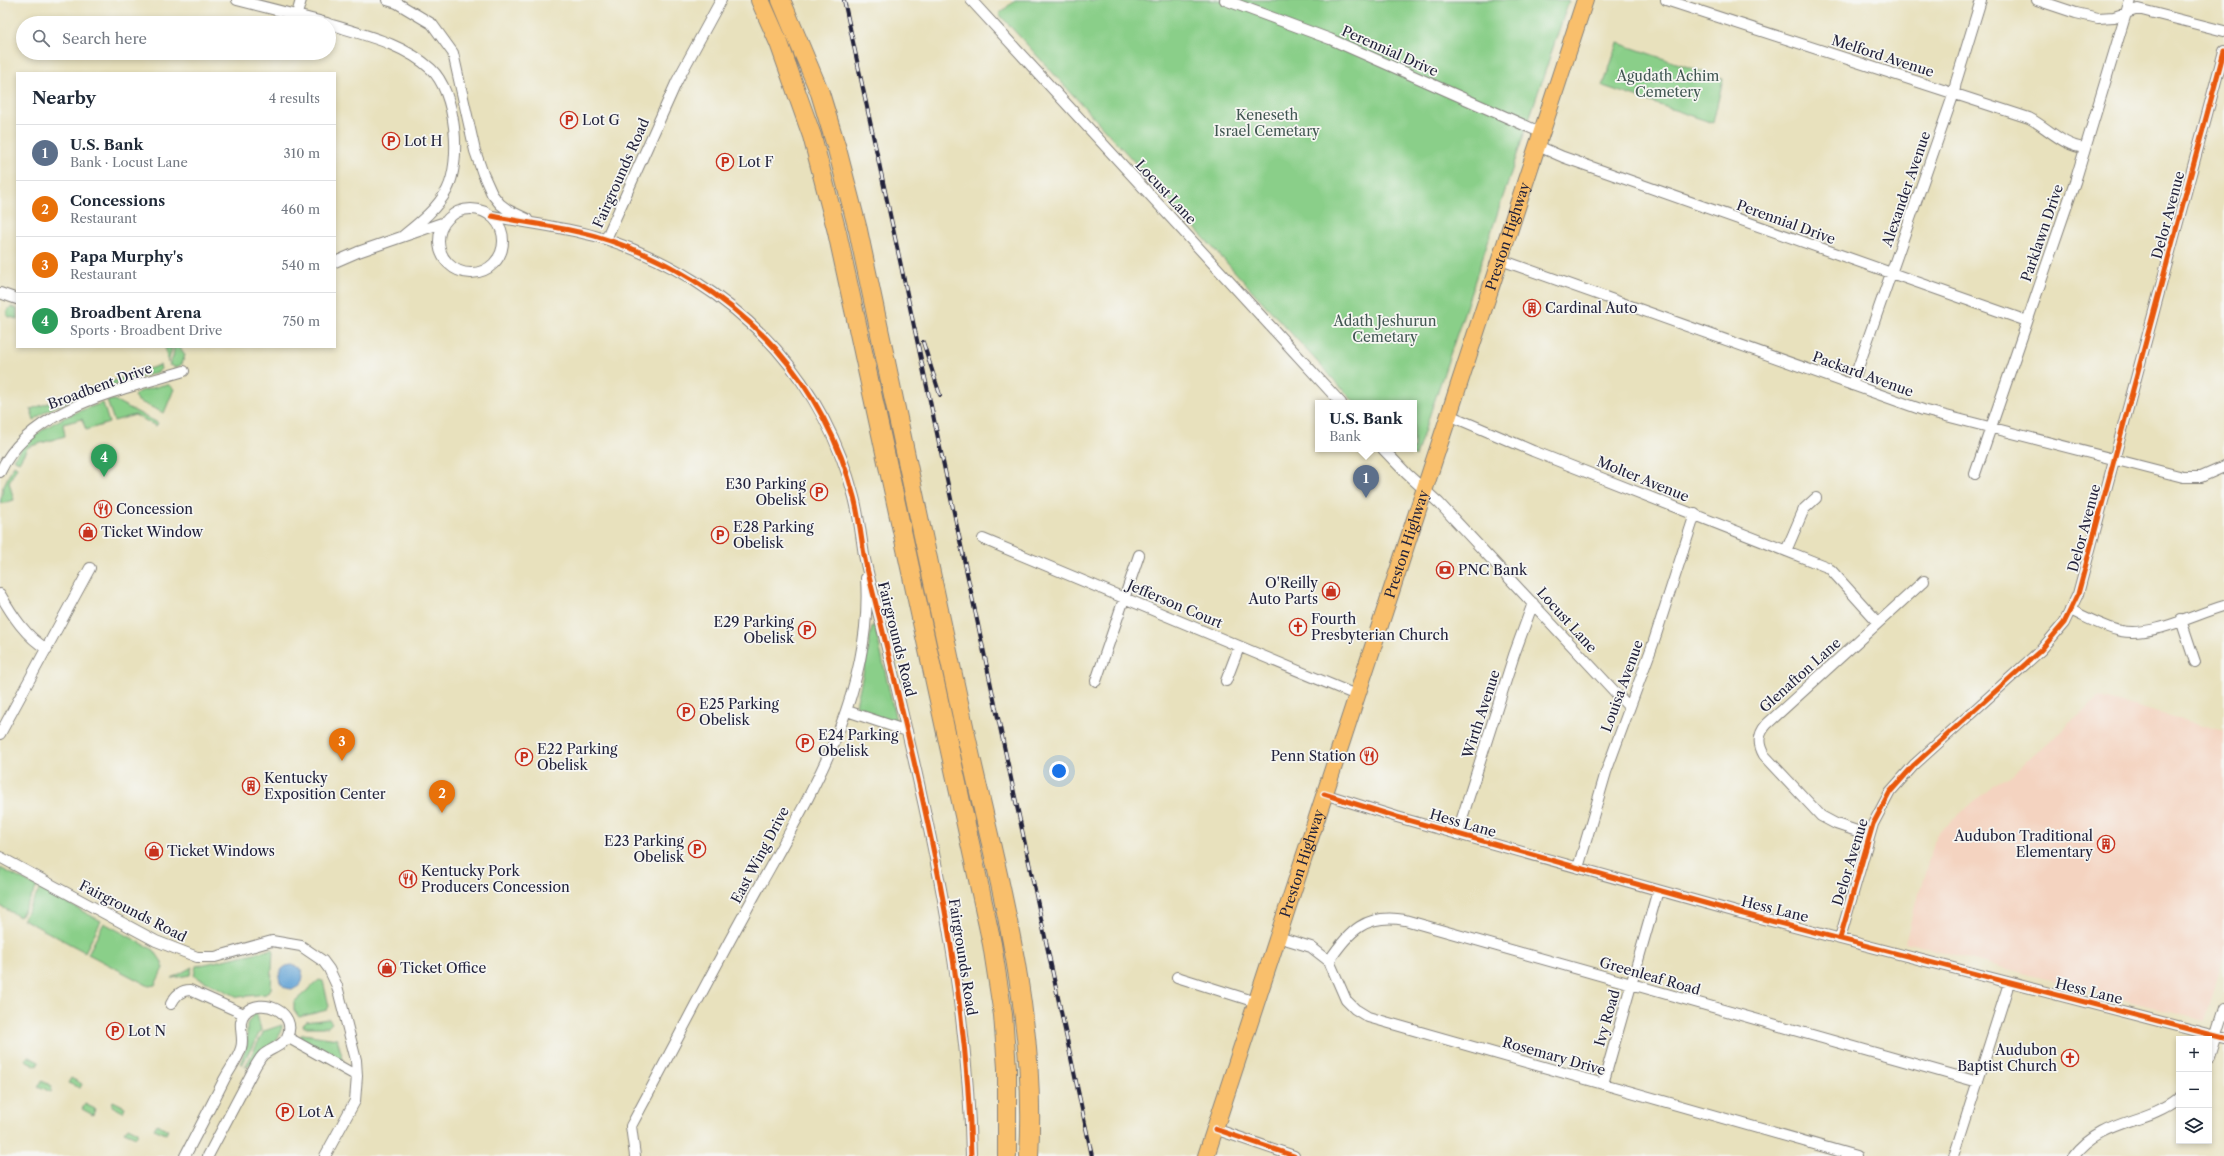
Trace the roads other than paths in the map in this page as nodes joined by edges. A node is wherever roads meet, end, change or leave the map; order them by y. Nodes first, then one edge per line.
1 (237, 0) edge
2 (301, 0) edge
3 (387, 0) edge
4 (721, 0) edge
5 (760, 0) edge
6 (781, 0) edge
7 (971, 0) edge
8 (1226, 0) edge
9 (1585, 0) edge
10 (1666, 0) edge
11 (1981, 0) edge
12 (2037, 0) edge
13 (2130, 0) edge
14 (2127, 12) junction
15 (297, 14) junction
16 (304, 16) edge
17 (336, 26) edge
18 (2224, 31) edge
19 (2224, 51) edge
20 (1954, 93) junction
21 (1540, 139) junction
22 (2085, 148) junction
23 (492, 216) junction
24 (445, 222) junction
25 (542, 225) junction
26 (403, 236) junction
27 (606, 239) junction
28 (1501, 260) junction
29 (336, 262) edge
30 (1891, 275) junction
31 (0, 293) edge
32 (16, 299) edge
33 (2027, 321) junction
34 (184, 371) dead end
35 (1852, 385) junction
36 (1338, 400) edge
37 (1449, 415) junction
38 (1990, 428) junction
39 (1386, 452) edge
40 (2115, 458) junction
41 (2224, 467) edge
42 (0, 472) edge
43 (1975, 474) dead end
44 (1424, 489) junction
45 (1816, 498) dead end
46 (1695, 514) junction
47 (983, 539) dead end
48 (1786, 551) junction
49 (864, 552) junction
50 (1139, 555) dead end
51 (90, 568) dead end
52 (1924, 581) dead end
53 (0, 594) edge
54 (1124, 598) junction
55 (1533, 603) junction
56 (2224, 606) edge
57 (2070, 610) junction
58 (2181, 620) junction
59 (1878, 622) junction
60 (1239, 647) junction
61 (47, 649) junction
62 (2195, 662) dead end
63 (1096, 681) dead end
64 (1226, 681) dead end
65 (1356, 695) junction
66 (1629, 708) junction
67 (848, 711) junction
68 (908, 731) junction
69 (0, 734) edge
70 (1324, 794) junction
71 (1457, 834) junction
72 (1869, 835) junction
73 (0, 857) edge
74 (1578, 868) junction
75 (1658, 890) junction
76 (1278, 937) junction
77 (1840, 938) junction
78 (1329, 961) junction
79 (1177, 977) dead end
80 (2009, 983) junction
81 (1630, 985) junction
82 (1256, 1002) junction
83 (171, 1004) dead end
84 (2224, 1009) edge
85 (244, 1014) junction
86 (2220, 1036) edge
87 (287, 1037) junction
88 (2212, 1051) edge
89 (357, 1076) junction
90 (1978, 1082) junction
91 (1603, 1084) junction
92 (2176, 1100) edge
93 (1215, 1129) junction
94 (185, 1156) edge
95 (208, 1156) edge
96 (325, 1156) edge
97 (635, 1156) edge
98 (971, 1156) edge
99 (1007, 1156) edge
100 (1030, 1156) edge
101 (1206, 1156) edge
102 (1294, 1156) edge
103 (1856, 1156) edge
104 (1954, 1156) edge
105 (2074, 1156) edge

1 - 15 street
2 - 15 street
3 - 25 street
4 - 27 street, Fairgrounds Road
5 - 99 highway
6 - 100 highway
7 - 36 street, Locust Lane
8 - 21 street, Perennial Drive
9 - 21 main road, Preston Highway
10 - 20 street, Melford Avenue
11 - 20 street, Alexander Avenue
12 - 14 street
13 - 14 street, Parklawn Drive
14 - 18 street
14 - 22 street, Parklawn Drive
15 - 16 street
17 - 26 street
19 - 40 street, Delor Avenue
20 - 22 street, Melford Avenue
20 - 30 street, Alexander Avenue
21 - 28 main road, Preston Highway
21 - 30 street, Perennial Drive
22 - 33 street, Parklawn Drive
23 - 24 street
23 - 24 street
23 - 25 street
24 - 26 street
25 - 27 street
26 - 29 street
27 - 49 street, Fairgrounds Road
28 - 35 street, Packard Avenue
28 - 37 main road, Preston Highway
30 - 33 street, Perennial Drive
30 - 35 street, Alexander Avenue
31 - 32 street
33 - 38 street, Parklawn Drive
34 - 42 street, Broadbent Drive
35 - 38 street, Packard Avenue
37 - 44 main road, Preston Highway
37 - 46 street, Molter Avenue
38 - 40 street, Packard Avenue
38 - 43 street, Parklawn Drive
39 - 44 street, Locust Lane
40 - 41 street, Packard Avenue
40 - 57 street, Delor Avenue
44 - 55 street, Locust Lane
44 - 65 main road, Preston Highway
45 - 48 street
46 - 48 street, Molter Avenue
46 - 66 street, Louisa Avenue
47 - 54 street, Jefferson Court
48 - 59 street, Molter Avenue
49 - 67 street, East Wing Drive
49 - 68 street, Fairgrounds Road
50 - 54 street
51 - 61 street
52 - 59 street, Glenafton Lane
53 - 61 street
54 - 60 street, Jefferson Court
54 - 63 street
55 - 66 street, Locust Lane
55 - 71 street, Wirth Avenue
56 - 58 street
57 - 58 street
57 - 72 street, Delor Avenue
58 - 62 street
59 - 72 street, Glenafton Lane
60 - 64 street
60 - 65 street, Jefferson Court
61 - 69 street
65 - 70 main road, Preston Highway
66 - 74 street, Louisa Avenue
67 - 68 street
67 - 97 street, East Wing Drive
68 - 98 street, Fairgrounds Road
70 - 71 street, Hess Lane
70 - 76 main road, Preston Highway
71 - 74 street, Hess Lane
72 - 77 street, Delor Avenue
73 - 89 street, Fairgrounds Road
74 - 75 street, Hess Lane
75 - 77 street, Hess Lane
75 - 81 street, Ivy Road
76 - 78 street, Rosemary Drive
76 - 82 main road, Preston Highway
77 - 80 street, Hess Lane
78 - 81 street, Greenleaf Road
78 - 91 street, Rosemary Drive
79 - 82 street
80 - 86 street, Hess Lane
80 - 90 street
81 - 90 street, Greenleaf Road
81 - 91 street, Ivy Road
82 - 93 main road, Preston Highway
83 - 85 street
84 - 86 street
85 - 87 street
85 - 94 street
86 - 88 street
87 - 89 street
87 - 95 street
89 - 96 street, Fairgrounds Road
90 - 104 street
91 - 103 street, Rosemary Drive
92 - 105 street
93 - 101 main road, Preston Highway
93 - 102 street

